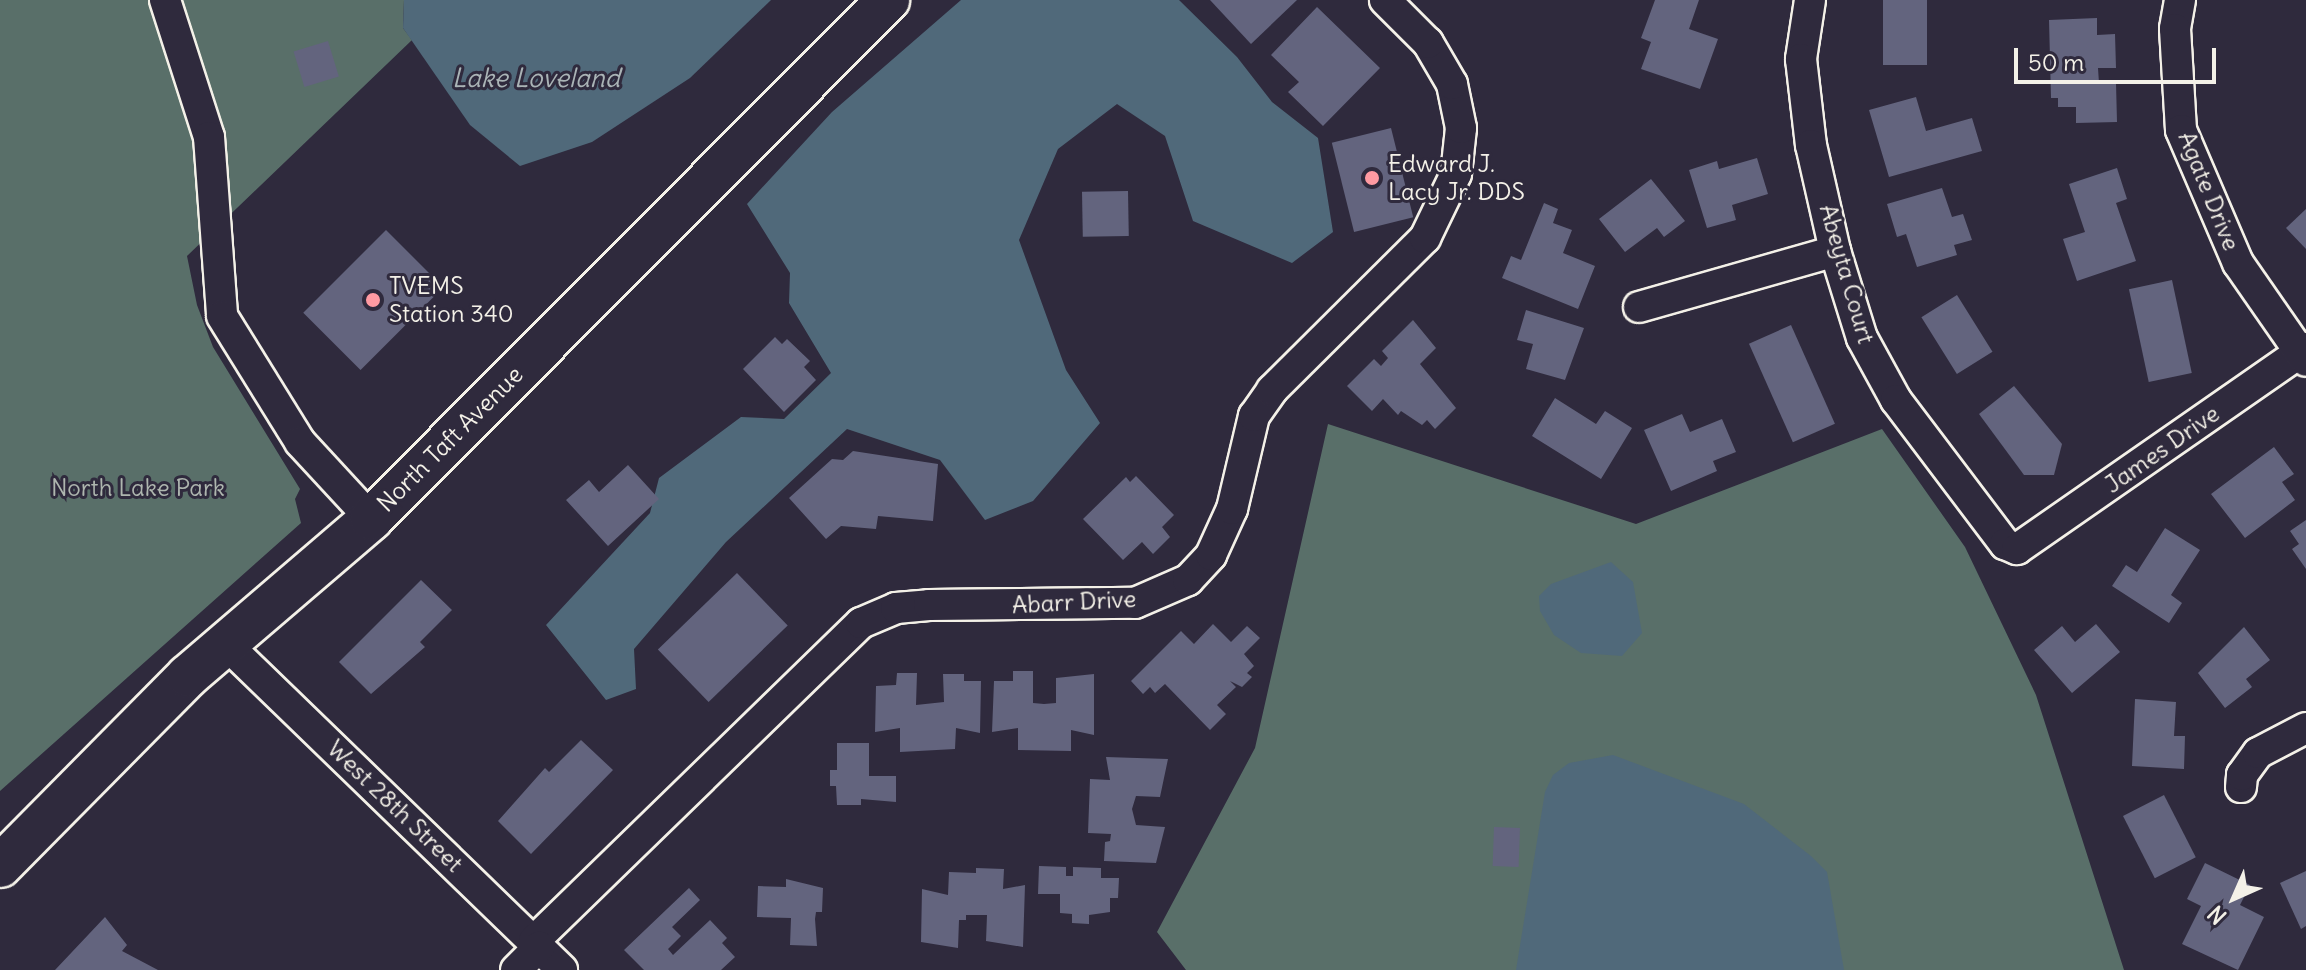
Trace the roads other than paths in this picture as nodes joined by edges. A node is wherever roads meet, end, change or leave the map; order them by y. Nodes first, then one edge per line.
1 (165, 0) edge
2 (888, 0) edge
3 (1385, 0) edge
4 (1810, 0) edge
5 (2180, 0) edge
6 (1835, 251) junction
7 (1639, 307) dead end
8 (2304, 354) edge
9 (371, 519) junction
10 (2017, 549) joint
11 (226, 644) junction
12 (2306, 728) edge
13 (2241, 787) dead end
14 (0, 866) edge
15 (536, 944) junction
16 (516, 970) edge
17 (562, 970) edge

1 - 9 street
2 - 9 main road, North Taft Avenue
3 - 15 street, Abarr Drive
4 - 6 street, Abeyta Court
5 - 8 street, Agate Drive
6 - 7 street
6 - 10 street, Abeyta Court
8 - 10 street, James Drive
9 - 11 main road, North Taft Avenue
11 - 14 main road, North Taft Avenue
11 - 15 street, West 28th Street
12 - 13 street
15 - 16 street, Abarr Drive
15 - 17 street, West 28th Street

